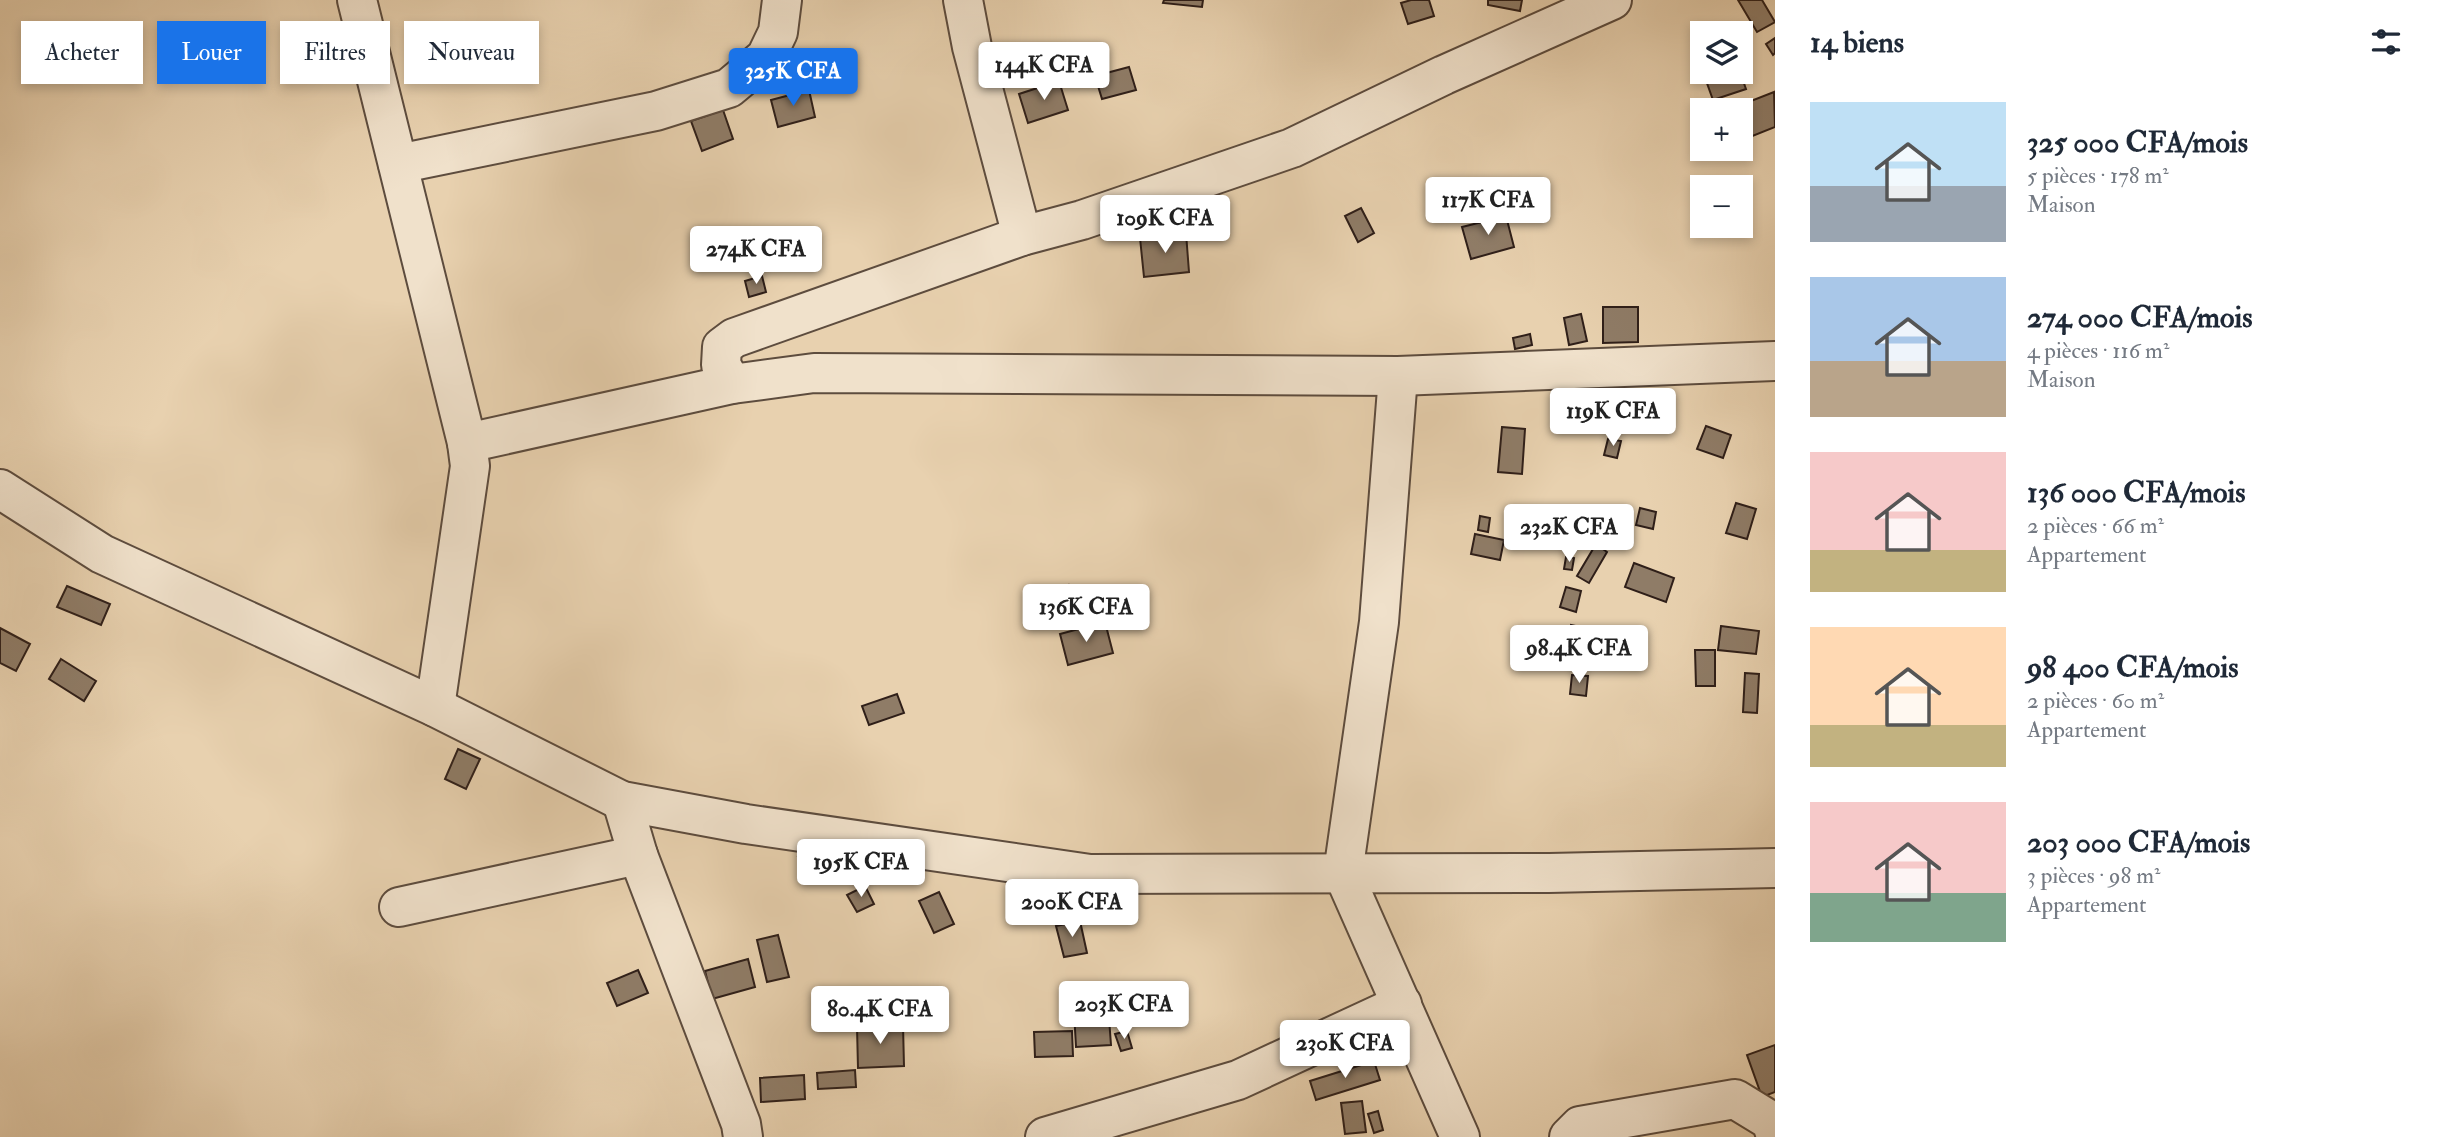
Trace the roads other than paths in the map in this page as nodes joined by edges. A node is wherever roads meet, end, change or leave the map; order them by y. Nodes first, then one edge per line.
1 (357, 0) edge
2 (782, 0) edge
3 (963, 0) edge
4 (1612, 0) edge
5 (398, 164) junction
6 (1022, 236) junction
7 (1775, 361) edge
8 (1398, 376) junction
9 (732, 384) junction
10 (467, 443) junction
11 (0, 489) edge
12 (435, 707) junction
13 (622, 801) junction
14 (638, 855) junction
15 (1775, 867) edge
16 (1343, 873) junction
17 (399, 907) dead end
18 (1402, 1004) junction
19 (1775, 1133) edge
20 (743, 1137) edge
21 (1045, 1137) edge
22 (1461, 1137) edge
23 (1569, 1137) edge

1 - 5 street
2 - 5 street
3 - 6 street
4 - 6 street
5 - 10 street
6 - 9 street
7 - 8 street
8 - 9 street
8 - 16 street
9 - 10 street
10 - 12 street
11 - 12 street
12 - 13 street
13 - 14 street
13 - 16 street
14 - 17 street
14 - 20 street
15 - 16 street
16 - 18 street
18 - 21 street
18 - 22 street
19 - 23 street

